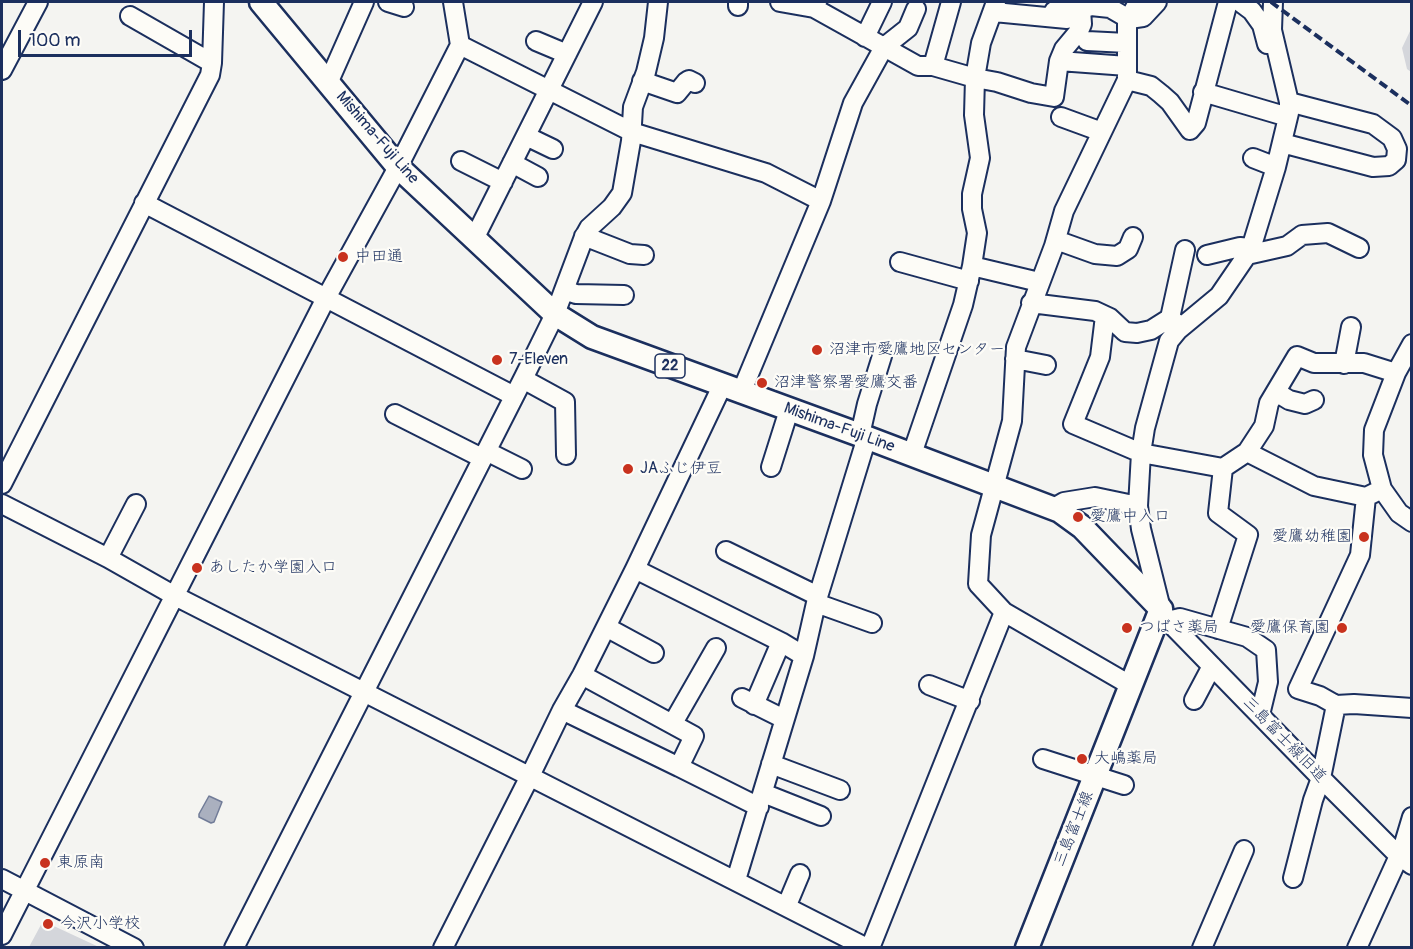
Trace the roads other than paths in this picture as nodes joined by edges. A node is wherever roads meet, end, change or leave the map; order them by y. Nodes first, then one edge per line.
1 (38, 2) edge
2 (214, 2) edge
3 (261, 2) edge
4 (364, 2) edge
5 (453, 2) edge
6 (591, 2) edge
7 (658, 2) edge
8 (780, 2) edge
9 (882, 2) edge
10 (951, 2) edge
11 (1138, 2) edge
12 (1157, 2) edge
13 (1228, 2) edge
14 (1240, 2) edge
15 (1273, 2) edge
16 (815, 5) edge
17 (995, 7) edge
18 (916, 9) dead end
19 (1054, 11) dead end
20 (1081, 15) junction
21 (130, 16) dead end
22 (1129, 19) junction
23 (865, 37) junction
24 (536, 40) dead end
25 (1087, 41) dead end
26 (1127, 43) junction
27 (459, 45) junction
28 (884, 47) junction
29 (567, 54) junction
30 (4, 60) edge
31 (1059, 61) junction
32 (212, 63) junction
33 (933, 66) junction
34 (1127, 73) junction
35 (975, 78) junction
36 (329, 81) junction
37 (642, 81) junction
38 (695, 83) dead end
39 (548, 90) junction
40 (1203, 92) junction
41 (1287, 112) junction
42 (1061, 117) dead end
43 (632, 132) junction
44 (1102, 132) junction
45 (526, 136) junction
46 (1282, 143) junction
47 (553, 149) dead end
48 (1253, 158) dead end
49 (461, 161) dead end
50 (512, 163) junction
51 (398, 167) junction
52 (1276, 167) junction
53 (538, 177) dead end
54 (503, 182) junction
55 (821, 201) junction
56 (144, 203) junction
57 (584, 236) junction
58 (1133, 237) dead end
59 (474, 239) junction
60 (1056, 240) junction
61 (1359, 248) dead end
62 (1185, 250) dead end
63 (1249, 252) junction
64 (644, 255) dead end
65 (1207, 255) dead end
66 (900, 262) dead end
67 (970, 273) junction
68 (1039, 282) junction
69 (564, 290) junction
70 (624, 296) dead end
71 (326, 298) junction
72 (1031, 303) junction
73 (555, 314) junction
74 (1105, 316) junction
75 (1175, 323) junction
76 (1351, 327) dead end
77 (1411, 345) edge
78 (882, 356) dead end
79 (1015, 360) junction
80 (1046, 364) dead end
81 (1344, 364) junction
82 (1396, 373) junction
83 (523, 379) junction
84 (731, 389) junction
85 (1276, 392) junction
86 (514, 396) junction
87 (1314, 400) dead end
88 (789, 410) junction
89 (395, 414) dead end
90 (863, 436) junction
91 (1247, 452) junction
92 (1141, 453) junction
93 (912, 454) junction
94 (484, 455) junction
95 (566, 455) dead end
96 (771, 466) dead end
97 (1223, 468) junction
98 (522, 469) dead end
99 (2, 484) edge
100 (994, 486) junction
101 (1374, 493) junction
102 (2, 504) edge
103 (136, 504) dead end
104 (1138, 506) junction
105 (1052, 508) junction
106 (1412, 522) edge
107 (726, 551) dead end
108 (108, 558) junction
109 (635, 569) junction
110 (175, 596) junction
111 (817, 600) junction
112 (1004, 612) junction
113 (1165, 615) junction
114 (872, 623) dead end
115 (606, 627) junction
116 (1218, 629) junction
117 (781, 642) junction
118 (716, 648) dead end
119 (654, 653) dead end
120 (804, 656) junction
121 (1212, 666) junction
122 (582, 675) junction
123 (930, 685) dead end
124 (1130, 685) junction
125 (1268, 685) junction
126 (1298, 689) junction
127 (364, 693) junction
128 (1194, 700) dead end
129 (970, 701) junction
130 (1336, 705) junction
131 (1412, 708) edge
132 (562, 710) junction
133 (1260, 715) junction
134 (784, 719) junction
135 (673, 723) junction
136 (1043, 759) dead end
137 (771, 764) junction
138 (679, 767) junction
139 (530, 776) junction
140 (1095, 777) junction
141 (1321, 778) junction
142 (1124, 785) dead end
143 (840, 789) dead end
144 (761, 800) junction
145 (821, 816) dead end
146 (1412, 818) edge
147 (1244, 850) dead end
148 (1406, 854) edge
149 (800, 874) dead end
150 (1293, 878) dead end
151 (2, 879) edge
152 (736, 880) junction
153 (24, 890) junction
154 (787, 905) junction
155 (2, 935) edge
156 (134, 948) edge
157 (234, 948) edge
158 (443, 948) edge
159 (868, 948) edge
160 (1027, 948) edge
161 (1202, 948) edge
162 (1357, 948) edge

1 - 30 street
2 - 32 street
3 - 36 main road, Mishima-Fuji Line / 22
4 - 36 street
5 - 27 street
6 - 29 street
7 - 37 street
8 - 16 street
9 - 23 street
10 - 33 street
11 - 22 street
12 - 22 street
13 - 40 street
14 - 41 street
15 - 41 street
16 - 23 street
17 - 20 street
17 - 35 street
18 - 28 street
19 - 20 street
20 - 22 street
20 - 31 street
21 - 32 street
22 - 26 street
23 - 28 street
24 - 29 street
25 - 26 street
26 - 34 street
27 - 39 street
27 - 51 street
28 - 33 street
28 - 55 street
29 - 39 street
31 - 34 street
31 - 35 street
32 - 56 street
33 - 35 street
34 - 40 street
34 - 44 street
35 - 67 street
36 - 51 main road, Mishima-Fuji Line / 22
37 - 38 street
37 - 43 street
39 - 43 street
39 - 45 street
40 - 41 street
41 - 46 street
41 - 46 street
42 - 44 street
43 - 55 street
43 - 57 street
44 - 60 street
45 - 47 street
45 - 50 street
46 - 52 street
48 - 52 street
49 - 54 street
50 - 53 street
50 - 54 street
51 - 59 main road, Mishima-Fuji Line / 22
51 - 71 street
52 - 63 street
54 - 59 street
55 - 84 street
56 - 71 street
56 - 99 street
57 - 64 street
57 - 69 street
58 - 60 street
59 - 73 main road, Mishima-Fuji Line / 22
60 - 68 street
61 - 63 street
62 - 75 street
63 - 65 street
63 - 75 street
66 - 67 street
67 - 68 street
67 - 93 street
68 - 72 street
69 - 70 street
69 - 73 street
71 - 86 street
71 - 110 street
72 - 74 street
72 - 79 street
73 - 83 street
73 - 84 main road, Mishima-Fuji Line / 22
74 - 75 street
74 - 92 street
75 - 92 street
76 - 81 street
77 - 82 street
78 - 90 street
79 - 80 street
79 - 100 street
81 - 82 street
81 - 85 street
82 - 101 street
83 - 86 street
83 - 95 street
84 - 88 main road, Mishima-Fuji Line / 22
84 - 109 street
85 - 87 street
85 - 91 street
86 - 94 street
88 - 90 main road, Mishima-Fuji Line / 22
88 - 96 street
89 - 94 street
90 - 93 main road, Mishima-Fuji Line / 22
90 - 111 street
91 - 97 street
91 - 101 street
92 - 97 street
92 - 104 street
93 - 100 main road, Mishima-Fuji Line / 22
94 - 98 street
94 - 127 street
97 - 116 street
100 - 105 main road, Mishima-Fuji Line / 22
100 - 112 street
101 - 106 street
101 - 126 street
102 - 108 street
103 - 108 street
104 - 105 street
104 - 113 street
105 - 113 main road, Mishima-Fuji Line / 22
107 - 111 street
108 - 110 street
109 - 115 street
109 - 117 street
110 - 127 street
110 - 153 street
111 - 114 street
111 - 120 street
112 - 124 street
112 - 129 street
113 - 116 street
113 - 121 street, 三島富士線旧道
113 - 124 main road, 三島富士線
115 - 119 street
115 - 122 street
116 - 125 street
117 - 120 street
117 - 134 street
118 - 135 street
120 - 134 street
121 - 128 street
121 - 133 street, 三島富士線旧道
122 - 132 street
122 - 135 street
123 - 129 street
124 - 140 main road, 三島富士線
125 - 126 street
125 - 133 street
126 - 130 street
127 - 139 street
127 - 157 street
129 - 159 street
130 - 131 street
130 - 141 street
132 - 138 street
132 - 139 street
133 - 141 street, 三島富士線旧道
134 - 137 street
135 - 138 street
136 - 140 street
137 - 143 street
137 - 144 street
138 - 144 street
139 - 152 street
139 - 158 street
140 - 142 street
140 - 160 main road, 三島富士線
141 - 148 street, 三島富士線旧道
141 - 150 street
144 - 145 street
144 - 152 street
146 - 148 street
147 - 161 street
148 - 162 street
149 - 154 street
151 - 153 street
152 - 154 street
153 - 155 street
153 - 156 street
154 - 159 street

